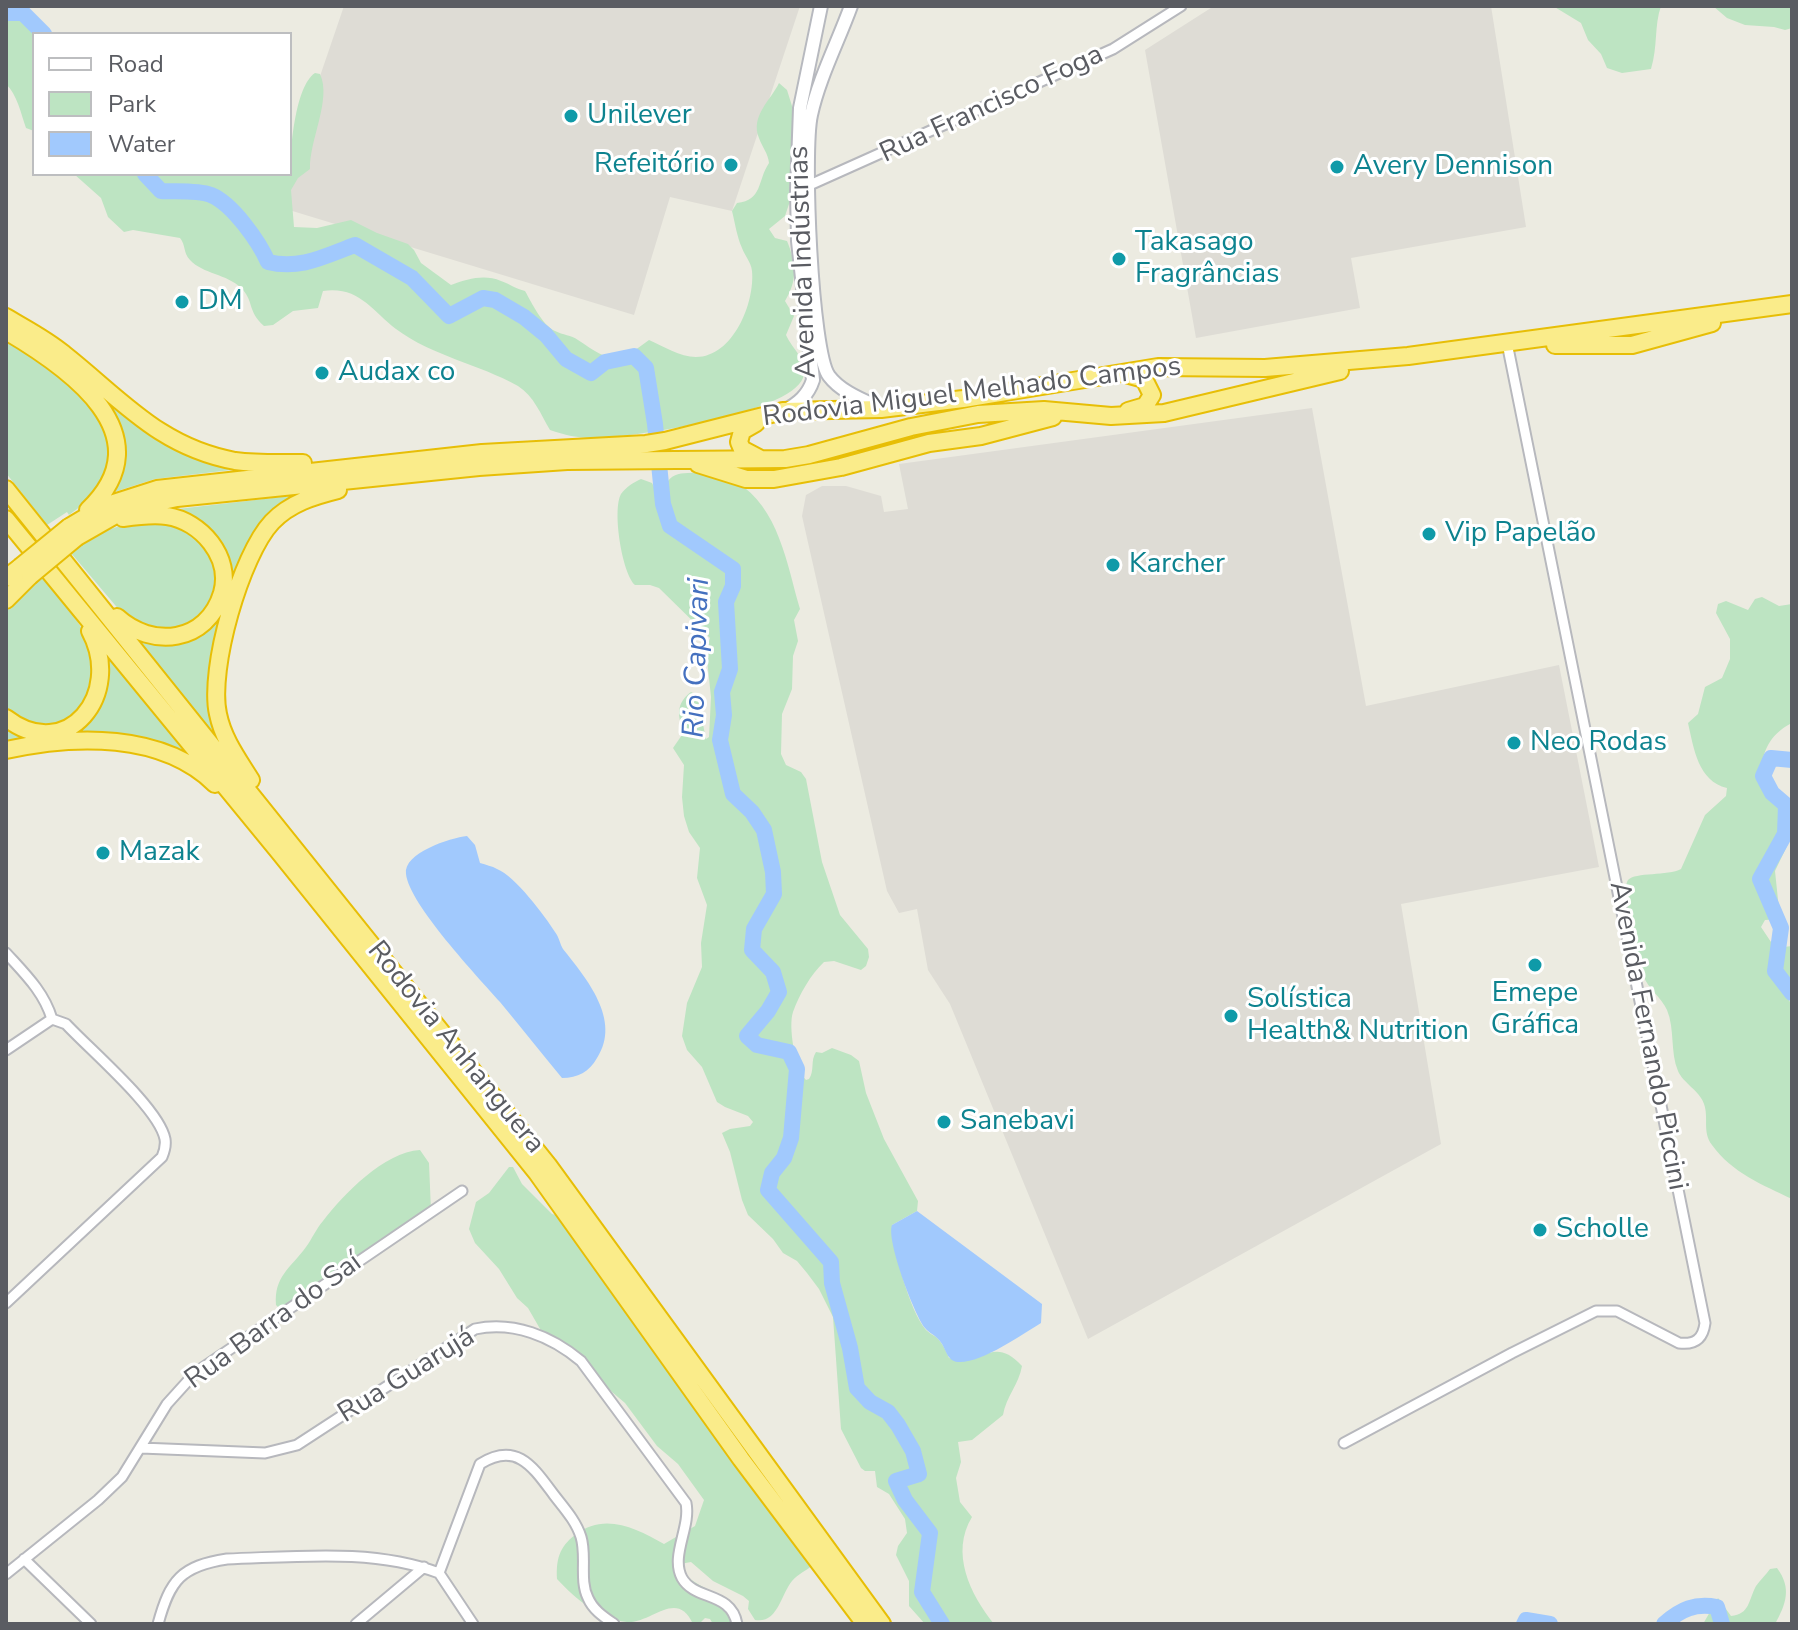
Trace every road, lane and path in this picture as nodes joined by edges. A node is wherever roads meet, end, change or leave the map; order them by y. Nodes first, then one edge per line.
1 (821, 6) edge
2 (851, 6) edge
3 (1181, 6) edge
4 (802, 189) junction
5 (1792, 304) edge
6 (6, 317) edge
7 (6, 331) edge
8 (1507, 343) junction
9 (1408, 356) junction
10 (1123, 373) junction
11 (881, 409) junction
12 (783, 411) junction
13 (1075, 411) junction
14 (1111, 416) junction
15 (628, 454) junction
16 (763, 460) junction
17 (687, 461) junction
18 (407, 467) junction
19 (6, 489) edge
20 (6, 519) edge
21 (98, 523) junction
22 (76, 527) junction
23 (16, 575) edge
24 (78, 578) junction
25 (69, 595) junction
26 (6, 600) edge
27 (6, 718) edge
28 (6, 750) edge
29 (287, 850) junction
30 (6, 953) edge
31 (52, 1019) junction
32 (6, 1050) edge
33 (462, 1191) dead end
34 (6, 1303) edge
35 (1344, 1443) dead end
36 (141, 1448) junction
37 (24, 1559) junction
38 (424, 1567) junction
39 (439, 1573) junction
40 (6, 1574) edge
41 (91, 1624) edge
42 (158, 1624) edge
43 (356, 1624) edge
44 (473, 1624) edge
45 (614, 1624) edge
46 (737, 1624) edge
47 (865, 1624) edge
48 (882, 1624) edge

1 - 4 street, Avenida Indústrias
2 - 4 street, Avenida Indústrias
3 - 4 street, Rua Francisco Foga
4 - 11 street, Avenida Indústrias
4 - 12 street, Avenida Indústrias
5 - 8 highway, Rodovia Miguel Melhado Campos
6 - 18 highway
7 - 22 highway
8 - 9 highway, Rodovia Miguel Melhado Campos
8 - 35 street, Avenida Fernando Piccini
9 - 10 highway, Rodovia Miguel Melhado Campos
9 - 14 highway, Rodovia Miguel Melhado Campos
10 - 11 highway, Rodovia Miguel Melhado Campos
10 - 14 highway
11 - 12 highway, Rodovia Miguel Melhado Campos
12 - 15 highway, Rodovia Miguel Melhado Campos
12 - 16 highway
13 - 14 highway, Rodovia Miguel Melhado Campos
13 - 16 highway, Rodovia Miguel Melhado Campos
13 - 17 highway
15 - 17 highway, Rodovia Miguel Melhado Campos
15 - 18 highway, Rodovia Miguel Melhado Campos
16 - 17 highway, Rodovia Miguel Melhado Campos
18 - 21 highway, Rodovia Miguel Melhado Campos
18 - 22 highway, Rodovia Miguel Melhado Campos
18 - 29 highway
19 - 24 highway, Rodovia Anhanguera
20 - 25 highway, Rodovia Anhanguera
21 - 22 highway, Rodovia Miguel Melhado Campos
21 - 24 highway
22 - 23 highway, bridge
23 - 26 highway
24 - 29 highway, Rodovia Anhanguera
25 - 27 highway
25 - 29 highway, Rodovia Anhanguera
28 - 29 highway
29 - 47 highway, Rodovia Anhanguera
29 - 48 highway, Rodovia Anhanguera
30 - 31 street
31 - 32 street
31 - 34 street
33 - 36 street, Rua Barra do Saí
36 - 37 street, Rua Barra do Saí
36 - 46 street, Rua Guarujá
37 - 40 street, Rua Barra do Saí
37 - 41 street
38 - 39 street
38 - 42 street
38 - 43 street
39 - 44 street
39 - 45 street

